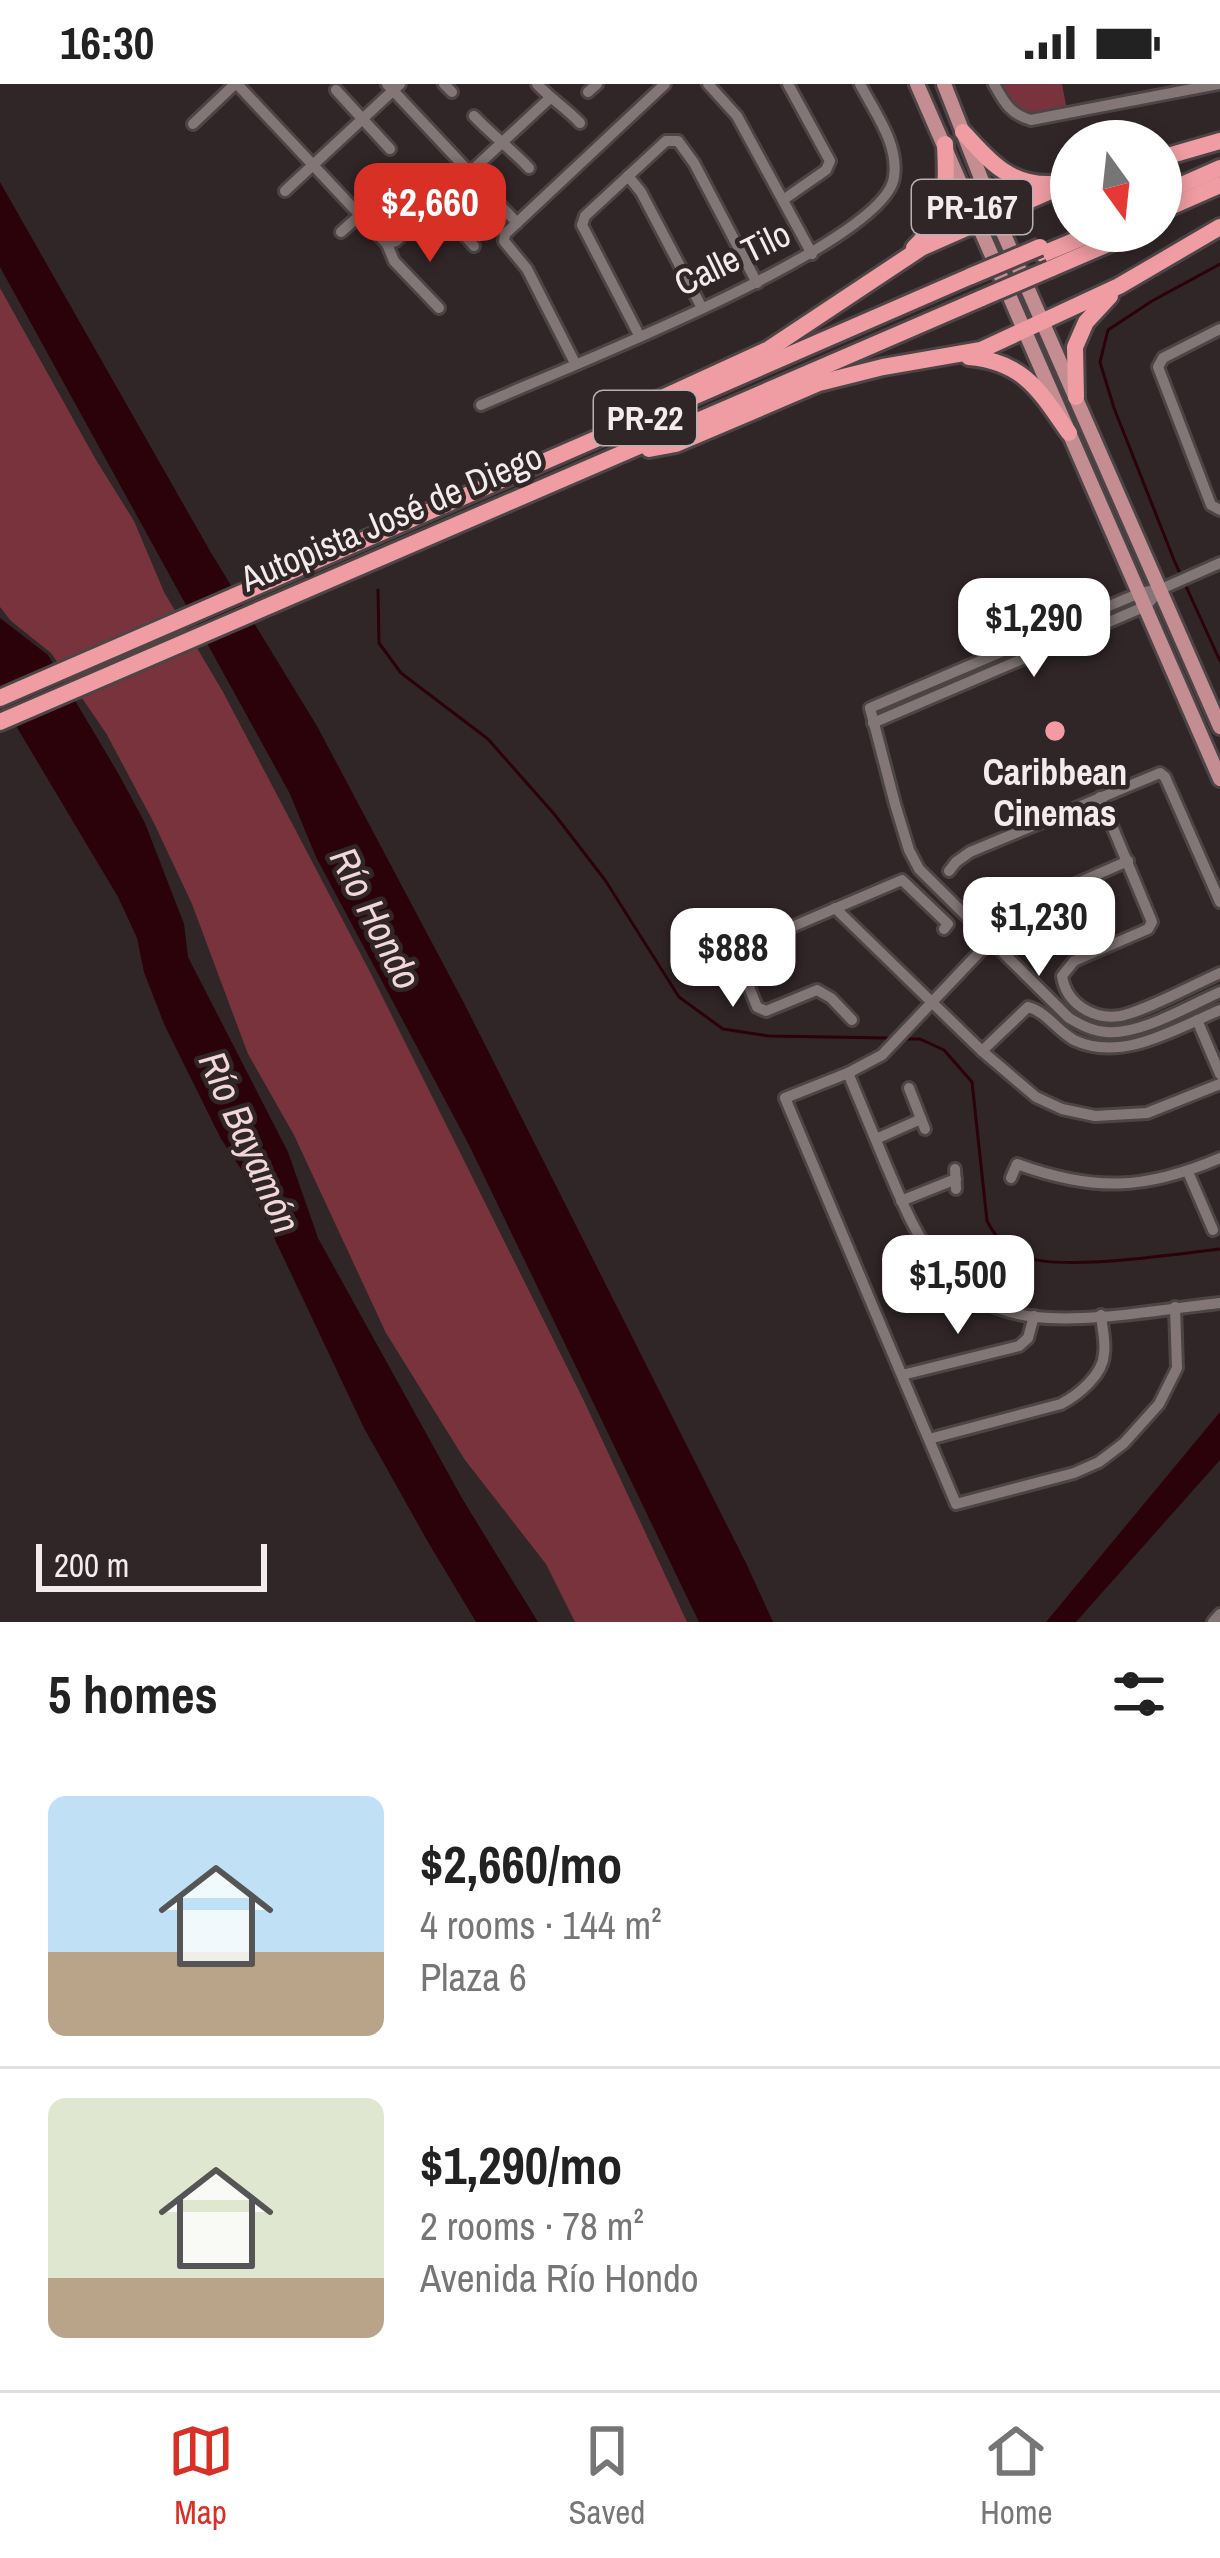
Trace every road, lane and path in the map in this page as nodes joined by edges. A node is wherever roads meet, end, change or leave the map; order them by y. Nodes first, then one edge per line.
1 (236, 84) edge
2 (537, 84) edge
3 (665, 84) edge
4 (708, 84) edge
5 (788, 84) edge
6 (860, 84) edge
7 (917, 84) edge
8 (944, 84) edge
9 (994, 84) edge
10 (1218, 84) edge
11 (393, 86) edge
12 (336, 89) dead end
13 (550, 98) junction
14 (474, 116) dead end
15 (363, 119) junction
16 (580, 123) dead end
17 (193, 124) dead end
18 (963, 132) junction
19 (1220, 141) edge
20 (500, 144) junction
21 (945, 144) junction
22 (390, 148) dead end
23 (1182, 152) edge
24 (313, 165) junction
25 (529, 168) dead end
26 (1220, 168) edge
27 (413, 172) dead end
28 (470, 173) junction
29 (628, 176) junction
30 (1220, 182) edge
31 (1050, 183) edge
32 (1182, 185) edge
33 (285, 191) dead end
34 (1050, 191) edge
35 (1220, 196) edge
36 (1182, 199) edge
37 (783, 200) junction
38 (438, 203) junction
39 (1182, 212) edge
40 (360, 215) junction
41 (987, 218) junction
42 (517, 223) junction
43 (1220, 227) edge
44 (341, 232) dead end
45 (387, 244) junction
46 (474, 246) dead end
47 (1052, 252) edge
48 (1057, 252) edge
49 (1061, 252) edge
50 (1066, 252) edge
51 (812, 254) junction
52 (1045, 258) junction
53 (902, 260) junction
54 (757, 283) junction
55 (1119, 286) junction
56 (977, 287) junction
57 (439, 308) dead end
58 (702, 308) junction
59 (1043, 322) junction
60 (1025, 331) junction
61 (1219, 333) edge
62 (639, 335) junction
63 (956, 356) junction
64 (575, 363) junction
65 (1076, 398) junction
66 (481, 405) dead end
67 (610, 433) junction
68 (1069, 433) junction
69 (620, 454) junction
70 (576, 473) junction
71 (1220, 510) edge
72 (322, 559) junction
73 (1220, 562) edge
74 (1167, 586) junction
75 (1143, 599) junction
76 (0, 698) edge
77 (0, 722) edge
78 (873, 723) junction
79 (1220, 727) edge
80 (1220, 779) edge
81 (1100, 797) junction
82 (1128, 861) junction
83 (949, 871) dead end
84 (1220, 902) edge
85 (836, 908) junction
86 (944, 929) dead end
87 (990, 941) junction
88 (1220, 973) edge
89 (1220, 992) edge
90 (931, 1003) junction
91 (1220, 1010) edge
92 (852, 1020) dead end
93 (1197, 1020) junction
94 (982, 1051) junction
95 (848, 1073) junction
96 (1220, 1074) edge
97 (1220, 1084) edge
98 (909, 1088) dead end
99 (876, 1138) junction
100 (1220, 1158) edge
101 (1188, 1172) junction
102 (1011, 1178) dead end
103 (956, 1179) dead end
104 (901, 1201) junction
105 (1208, 1225) dead end
106 (1220, 1303) edge
107 (1175, 1307) junction
108 (1101, 1315) junction
109 (1034, 1316) junction
110 (902, 1376) junction
111 (928, 1439) junction
112 (1220, 1614) edge
113 (1213, 1622) edge

1 - 17 street
1 - 24 street
2 - 13 street
3 - 42 street
4 - 37 street
5 - 37 street, Calle Tilo
6 - 51 street, Calle Tilo
7 - 21 main road, PR-167
8 - 18 main road, PR-167
9 - 10 street
11 - 15 street
11 - 28 street
12 - 15 street
13 - 16 street
13 - 20 street
14 - 20 street
15 - 22 street
15 - 24 street
18 - 31 highway
18 - 41 main road, PR-167
19 - 23 highway
20 - 25 street
20 - 28 street
21 - 41 main road, PR-167
21 - 53 highway
24 - 33 street
24 - 40 street
26 - 32 highway
27 - 38 street
28 - 38 street
28 - 42 street
29 - 54 street
29 - 58 street
29 - 62 street
30 - 36 highway
34 - 41 highway
35 - 39 highway
37 - 51 street
38 - 45 street
38 - 46 street
40 - 44 street
40 - 45 street
41 - 53 highway
41 - 59 main road, PR-167
41 - 60 main road, PR-167
42 - 64 street
43 - 55 highway
45 - 57 street
47 - 52 highway, Autopista José de Diego / PR-22
48 - 52 highway
49 - 52 highway
50 - 52 highway, Autopista José de Diego / PR-22
51 - 54 street, Calle Tilo
52 - 56 highway, Autopista José de Diego / PR-22, bridge
53 - 67 highway
54 - 58 street, Calle Tilo
55 - 59 highway
55 - 65 highway
56 - 67 highway, Autopista José de Diego / PR-22
56 - 69 highway, Autopista José de Diego / PR-22
56 - 70 highway
56 - 72 highway
58 - 62 street, Calle Tilo
59 - 60 highway
59 - 65 main road, PR-167
60 - 63 highway
60 - 68 main road, PR-167
61 - 71 street
62 - 64 street, Calle Tilo
63 - 68 highway
63 - 69 highway
64 - 66 street, Calle Tilo
65 - 74 main road, PR-167
67 - 72 highway, Autopista José de Diego / PR-22
68 - 75 main road, PR-167
69 - 70 highway, Autopista José de Diego / PR-22
70 - 77 highway, Autopista José de Diego / PR-22
72 - 76 highway, Autopista José de Diego / PR-22
73 - 74 street
74 - 75 street
74 - 79 main road, PR-167
75 - 78 street
75 - 78 street
75 - 80 main road, PR-167
78 - 87 street
81 - 82 street
81 - 83 street
81 - 84 street
82 - 87 street
82 - 88 street
85 - 86 street
85 - 90 street
85 - 92 street
87 - 89 street
87 - 90 street
90 - 94 street
90 - 95 street
91 - 93 street
93 - 94 street
93 - 96 street
94 - 97 street
95 - 99 street
95 - 110 street
98 - 99 street
99 - 104 street
100 - 101 street
101 - 102 street
101 - 105 street
103 - 104 street
104 - 109 street
106 - 107 street
107 - 108 street
107 - 111 street
108 - 109 street
108 - 111 street
109 - 110 street
110 - 111 street
112 - 113 street

